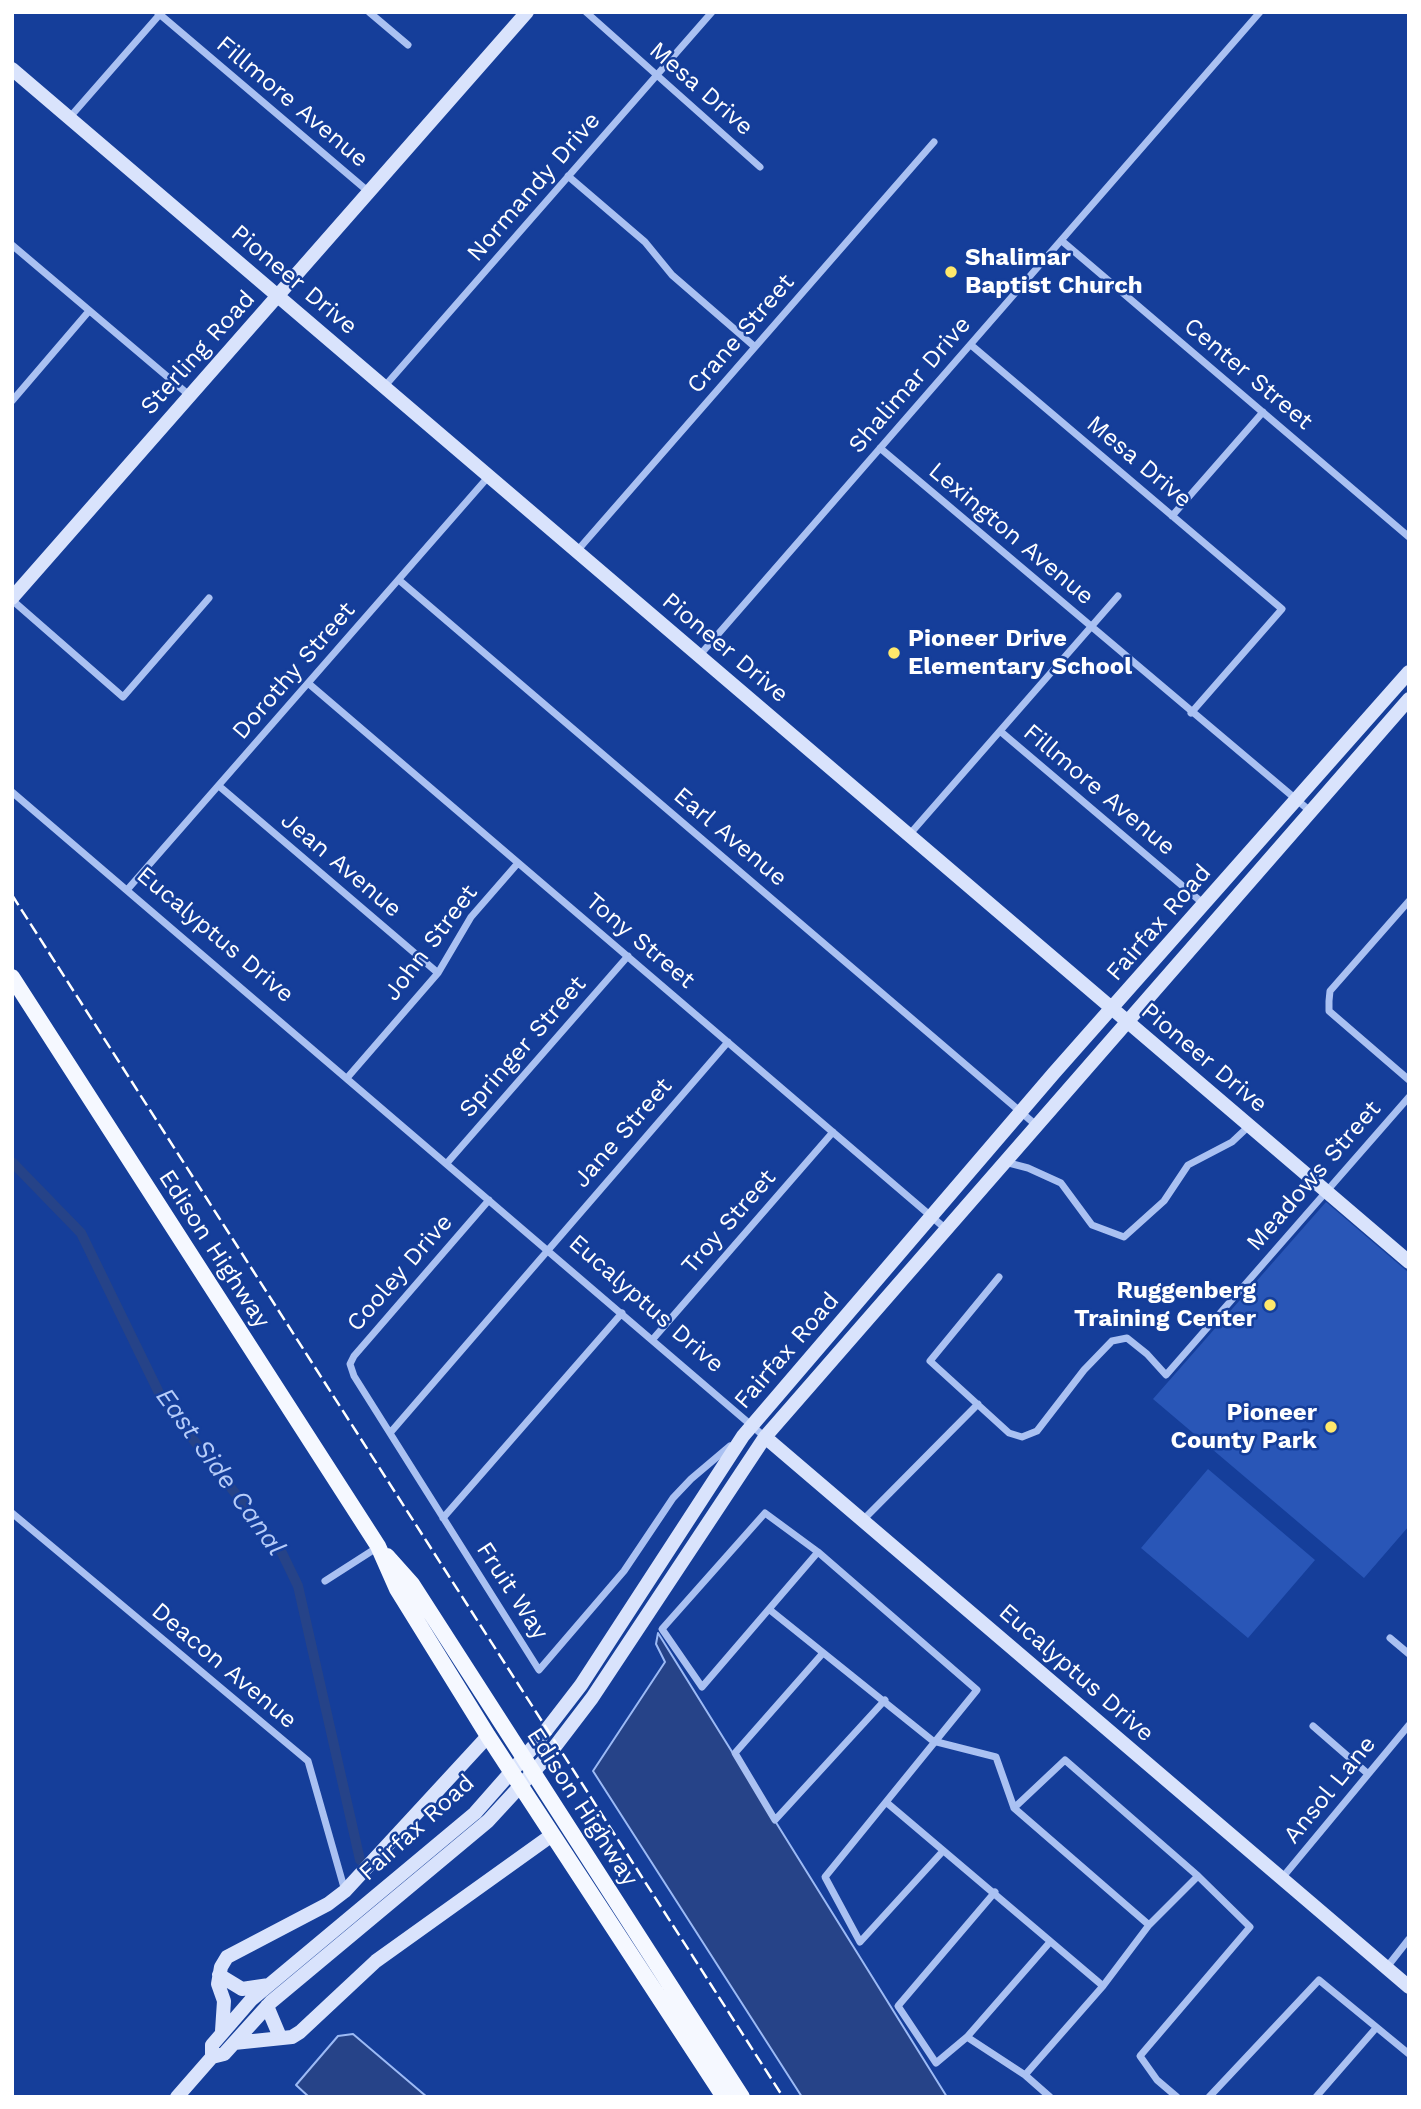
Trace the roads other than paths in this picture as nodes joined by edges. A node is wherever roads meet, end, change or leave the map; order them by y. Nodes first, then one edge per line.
1 (369, 12) edge
2 (527, 12) edge
3 (586, 12) edge
4 (712, 12) edge
5 (1260, 12) edge
6 (160, 13) edge
7 (408, 45) dead end
8 (12, 69) edge
9 (656, 76) junction
10 (69, 118) junction
11 (934, 142) dead end
12 (760, 167) dead end
13 (568, 176) junction
14 (370, 193) junction
15 (1062, 241) junction
16 (12, 245) edge
17 (279, 297) junction
18 (89, 311) junction
19 (971, 345) junction
20 (755, 347) junction
21 (384, 387) junction
22 (189, 395) junction
23 (12, 401) edge
24 (1263, 412) junction
25 (880, 448) junction
26 (489, 476) junction
27 (1172, 516) junction
28 (1409, 537) edge
29 (577, 551) junction
30 (399, 580) junction
31 (1118, 596) dead end
32 (209, 598) dead end
33 (12, 599) edge
34 (1091, 627) junction
35 (699, 656) junction
36 (1409, 672) edge
37 (308, 683) junction
38 (1409, 699) edge
39 (1191, 713) junction
40 (1000, 731) junction
41 (219, 786) junction
42 (12, 792) edge
43 (1297, 800) junction
44 (1311, 811) junction
45 (909, 835) junction
46 (518, 863) junction
47 (127, 890) junction
48 (1409, 901) edge
49 (1205, 905) junction
50 (628, 956) junction
51 (438, 973) junction
52 (12, 977) edge
53 (1113, 1010) junction
54 (1126, 1022) junction
55 (728, 1042) junction
56 (347, 1078) junction
57 (1409, 1080) edge
58 (1409, 1097) edge
59 (1021, 1111) junction
60 (1036, 1125) junction
61 (1249, 1126) junction
62 (834, 1132) junction
63 (1004, 1162) junction
64 (447, 1163) junction
65 (1325, 1191) junction
66 (489, 1200) junction
67 (932, 1217) junction
68 (946, 1229) junction
69 (548, 1249) junction
70 (1409, 1262) edge
71 (999, 1277) dead end
72 (622, 1312) junction
73 (653, 1339) junction
74 (354, 1376) joint
75 (978, 1404) junction
76 (748, 1431) junction
77 (390, 1433) junction
78 (765, 1437) junction
79 (12, 1513) edge
80 (443, 1518) junction
81 (864, 1519) junction
82 (378, 1546) junction
83 (818, 1552) junction
84 (325, 1581) dead end
85 (770, 1610) junction
86 (1390, 1638) dead end
87 (823, 1653) junction
88 (1409, 1654) edge
89 (885, 1700) junction
90 (1409, 1725) edge
91 (1313, 1726) dead end
92 (488, 1736) junction
93 (933, 1741) junction
94 (1367, 1773) junction
95 (886, 1802) junction
96 (1014, 1808) junction
97 (552, 1835) junction
98 (943, 1851) junction
99 (1198, 1877) junction
100 (1282, 1878) junction
101 (345, 1891) junction
102 (995, 1892) junction
103 (1149, 1925) junction
104 (1409, 1939) edge
105 (1050, 1942) junction
106 (1387, 1967) junction
107 (219, 1975) junction
108 (270, 1984) junction
109 (1103, 1986) junction
110 (1409, 1987) edge
111 (267, 2006) junction
112 (1376, 2028) junction
113 (222, 2031) junction
114 (280, 2037) junction
115 (967, 2037) junction
116 (234, 2043) junction
117 (1409, 2054) edge
118 (212, 2057) junction
119 (1025, 2075) junction
120 (177, 2097) edge
121 (724, 2097) edge
122 (742, 2097) edge
123 (1050, 2097) edge
124 (1177, 2097) edge
125 (1209, 2097) edge
126 (1316, 2097) edge

1 - 7 street
2 - 14 main road, Sterling Road
3 - 9 street, Mesa Drive
4 - 9 street, Normandy Drive
5 - 15 street, Shalimar Drive
6 - 10 street
6 - 14 street, Fillmore Avenue
8 - 10 main road, Pioneer Drive
9 - 12 street, Mesa Drive
9 - 13 street, Normandy Drive
10 - 17 main road, Pioneer Drive
11 - 20 street, Crane Street
13 - 20 street
13 - 21 street, Normandy Drive
14 - 17 main road, Sterling Road
15 - 19 street, Shalimar Drive
15 - 24 street, Center Street
16 - 18 street
17 - 21 main road, Pioneer Drive
17 - 22 main road, Sterling Road
18 - 22 street
18 - 23 street
19 - 25 street, Shalimar Drive
19 - 27 street, Mesa Drive
20 - 29 street, Crane Street
21 - 26 main road, Pioneer Drive
22 - 33 main road, Sterling Road
24 - 27 street
24 - 28 street, Center Street
25 - 34 street, Lexington Avenue
25 - 35 street, Shalimar Drive
26 - 29 main road, Pioneer Drive
26 - 30 street, Dorothy Street
27 - 39 street, Mesa Drive
29 - 35 main road, Pioneer Drive
30 - 37 street, Dorothy Street
30 - 59 street, Earl Avenue
31 - 34 street
32 - 33 street
34 - 39 street, Lexington Avenue
34 - 40 street
35 - 45 main road, Pioneer Drive
36 - 43 main road, Fairfax Road
37 - 41 street, Dorothy Street
37 - 46 street, Tony Street
38 - 44 main road, Fairfax Road
39 - 43 street, Lexington Avenue
40 - 45 street
40 - 49 street, Fillmore Avenue
41 - 47 street, Dorothy Street
41 - 51 street, Jean Avenue
42 - 47 street, Eucalyptus Drive
43 - 44 street, Lexington Avenue
43 - 49 main road, Fairfax Road
44 - 54 main road, Fairfax Road
45 - 53 main road, Pioneer Drive
46 - 50 street, Tony Street
46 - 51 street, John Street
47 - 56 street, Eucalyptus Drive
48 - 57 street
49 - 53 main road, Fairfax Road
50 - 55 street, Tony Street
50 - 64 street, Springer Street
51 - 56 street, John Street
52 - 82 main road, Edison Highway
53 - 54 main road, Pioneer Drive
53 - 59 main road, Fairfax Road
54 - 60 main road, Fairfax Road
54 - 61 main road, Pioneer Drive
55 - 62 street, Tony Street
55 - 69 street, Jane Street
56 - 64 street, Eucalyptus Drive
58 - 65 street, Meadows Street
59 - 60 street, Earl Avenue
59 - 67 main road, Fairfax Road
60 - 63 main road, Fairfax Road
61 - 63 street
61 - 65 main road, Pioneer Drive
62 - 67 street, Tony Street
62 - 73 street, Troy Street
63 - 68 main road, Fairfax Road
64 - 66 street, Eucalyptus Drive
65 - 70 main road, Pioneer Drive
65 - 75 street, Meadows Street
66 - 69 street, Eucalyptus Drive
66 - 74 street, Cooley Drive
67 - 68 street, Tony Street
67 - 76 main road, Fairfax Road
68 - 78 main road, Fairfax Road
69 - 72 street, Eucalyptus Drive
69 - 77 street, Jane Street
71 - 75 street
72 - 73 street, Eucalyptus Drive
72 - 80 street
73 - 76 street, Eucalyptus Drive
74 - 77 street, Fruit Way
75 - 81 street
76 - 78 street, Eucalyptus Drive
76 - 80 street, Fruit Way
76 - 108 main road, Fairfax Road
77 - 80 street, Fruit Way
78 - 81 main road, Eucalyptus Drive
78 - 111 main road, Fairfax Road
79 - 101 street, Deacon Avenue
81 - 100 main road, Eucalyptus Drive
82 - 84 street
82 - 92 main road, Edison Highway
82 - 122 main road, Edison Highway
83 - 85 street
83 - 85 street
83 - 93 street
85 - 87 street
86 - 88 street
87 - 89 street
87 - 89 street
89 - 93 street
90 - 94 street, Ansol Lane
91 - 94 street
92 - 97 main road, Edison Highway
92 - 101 main road
93 - 95 street
93 - 96 street
94 - 100 street, Ansol Lane
95 - 98 street
95 - 98 street
96 - 99 street
96 - 103 street
97 - 114 main road
97 - 121 main road, Edison Highway
98 - 102 street
99 - 103 street
99 - 124 street
100 - 106 main road, Eucalyptus Drive
101 - 107 main road
102 - 105 street
102 - 115 street
103 - 109 street
104 - 106 street
105 - 109 street
105 - 115 street
106 - 110 main road, Eucalyptus Drive
107 - 108 main road
107 - 113 main road
108 - 113 main road, Fairfax Road
109 - 119 street
111 - 114 main road
111 - 116 main road, Fairfax Road
112 - 117 street
112 - 125 street
112 - 126 street
113 - 118 main road, Fairfax Road
114 - 116 main road
115 - 119 street
116 - 118 main road, Fairfax Road
118 - 120 main road, Fairfax Road
119 - 123 street

